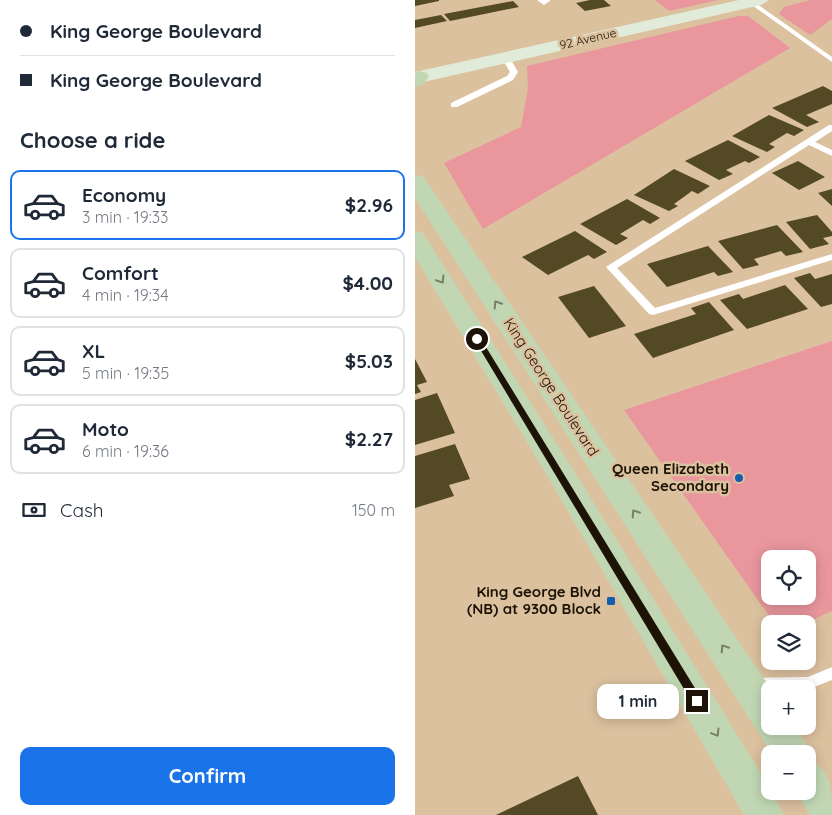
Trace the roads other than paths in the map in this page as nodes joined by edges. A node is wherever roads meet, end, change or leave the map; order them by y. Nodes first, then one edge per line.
1 (756, 1) edge
2 (505, 57) junction
3 (832, 60) edge
4 (416, 78) edge
5 (454, 106) dead end
6 (832, 127) edge
7 (809, 142) junction
8 (832, 153) edge
9 (415, 181) edge
10 (415, 238) edge
11 (832, 257) edge
12 (832, 673) edge
13 (748, 684) junction
14 (761, 704) edge
15 (816, 791) edge
16 (765, 815) edge
17 (832, 815) edge

1 - 2 main road, 92 Avenue
1 - 3 lane
2 - 4 main road, 92 Avenue
2 - 5 lane
6 - 7 lane
7 - 8 lane
7 - 11 lane
13 -> 9 main road, King George Boulevard
10 -> 16 main road
12 - 13 lane
13 - 14 main road, King George Boulevard
15 - 17 main road

